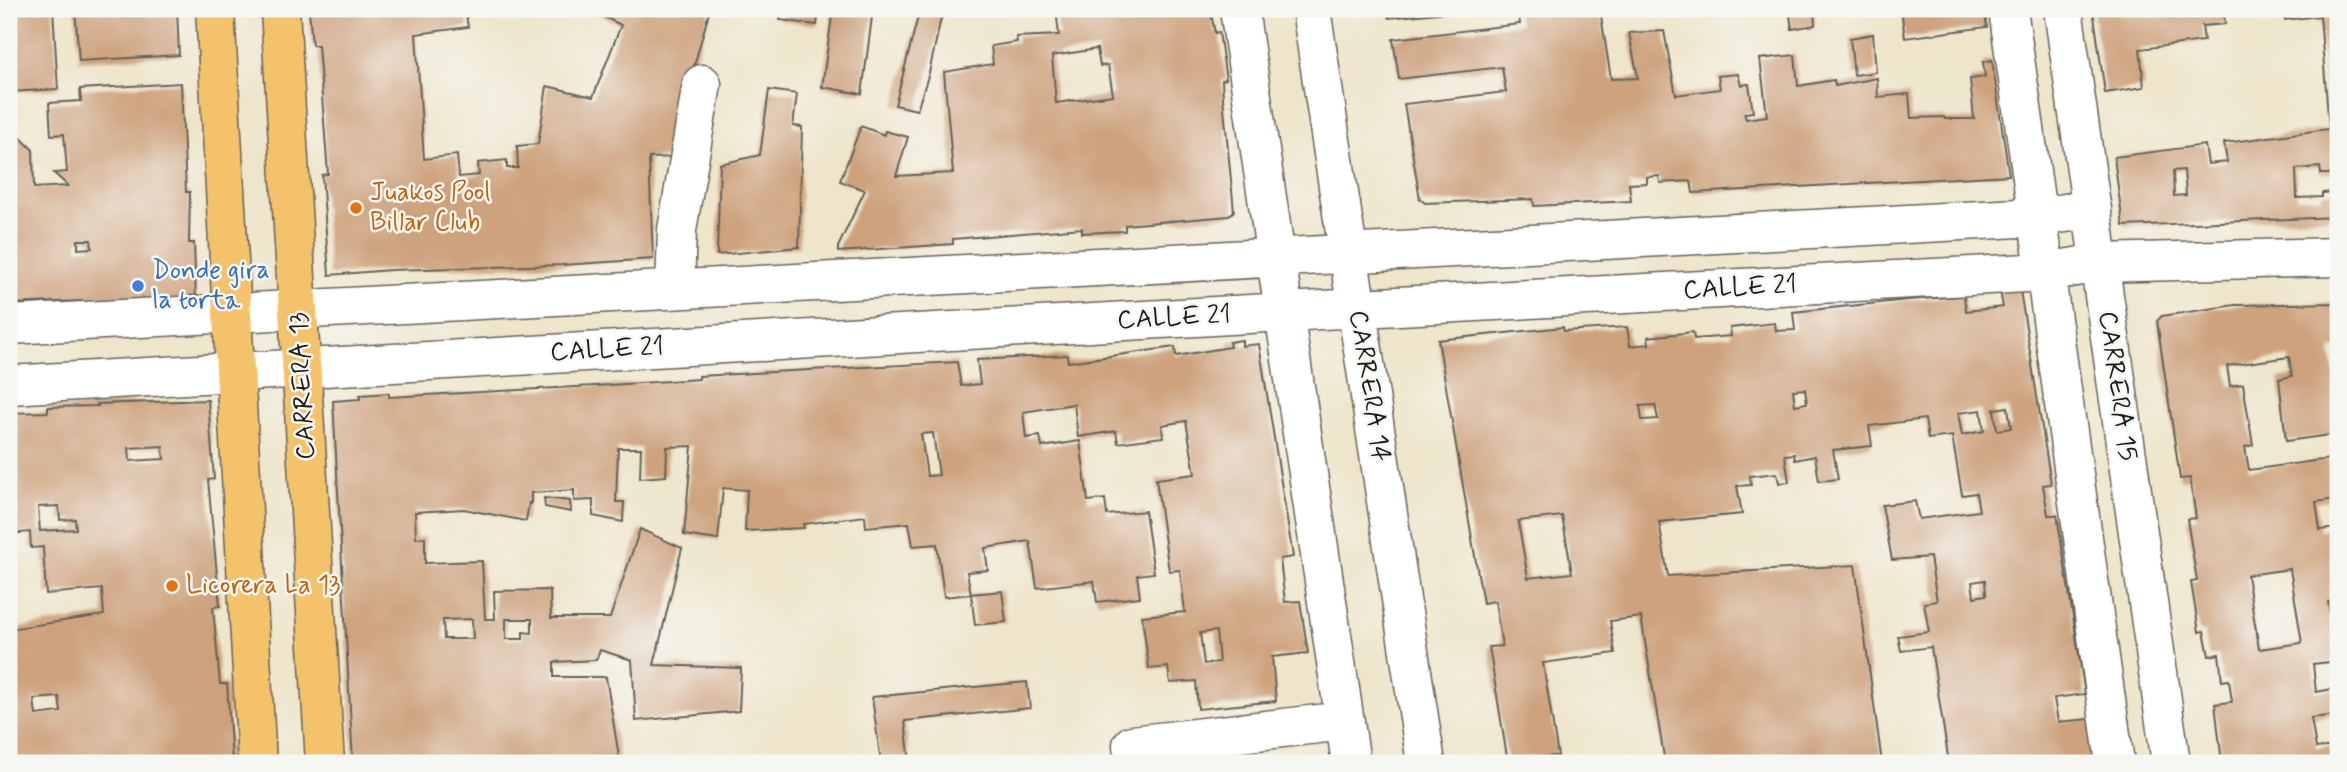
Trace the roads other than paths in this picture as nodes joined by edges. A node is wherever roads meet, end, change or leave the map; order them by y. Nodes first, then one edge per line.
1 (215, 9) edge
2 (280, 9) edge
3 (1239, 9) edge
4 (1311, 9) edge
5 (2008, 9) edge
6 (2063, 9) edge
7 (702, 84) dead end
8 (2092, 209) junction
9 (2038, 217) junction
10 (1349, 253) junction
11 (1276, 256) junction
12 (2338, 257) edge
13 (2099, 263) junction
14 (2046, 272) junction
15 (675, 289) junction
16 (1357, 308) junction
17 (298, 309) junction
18 (1284, 312) junction
19 (234, 313) junction
20 (9, 325) edge
21 (302, 368) junction
22 (237, 372) junction
23 (9, 385) edge
24 (1345, 721) junction
25 (1233, 748) edge
26 (257, 763) edge
27 (325, 763) edge
28 (1134, 763) edge
29 (1351, 763) edge
30 (1426, 763) edge
31 (2115, 763) edge
32 (2171, 763) edge

1 - 19 main road
2 - 17 main road, CARRERA 13
3 - 11 street
4 - 10 street, CARRERA 14
5 - 9 street, CARRERA 15
6 - 8 street, CARRERA 15
7 - 15 street
8 - 9 street
8 - 13 street, CARRERA 15
9 - 10 street
9 - 14 street, CARRERA 15
10 - 11 street
10 - 16 street, CARRERA 14
11 - 15 street
11 - 18 street
12 - 13 street, CALLE 21
13 - 14 street, CALLE 21
13 - 32 street, CARRERA 15
14 - 16 street, CALLE 21
14 - 31 street, CARRERA 15
15 - 17 street
16 - 18 street, CALLE 21
16 - 30 street, CARRERA 14
17 - 19 street
17 - 21 main road, CARRERA 13
18 - 21 street, CALLE 21
18 - 24 street
19 - 20 street
19 - 22 main road
21 - 22 street, CALLE 21
21 - 27 main road, CARRERA 13
22 - 23 street, CALLE 21
22 - 26 main road
24 - 25 street
24 - 29 street
25 - 28 street

